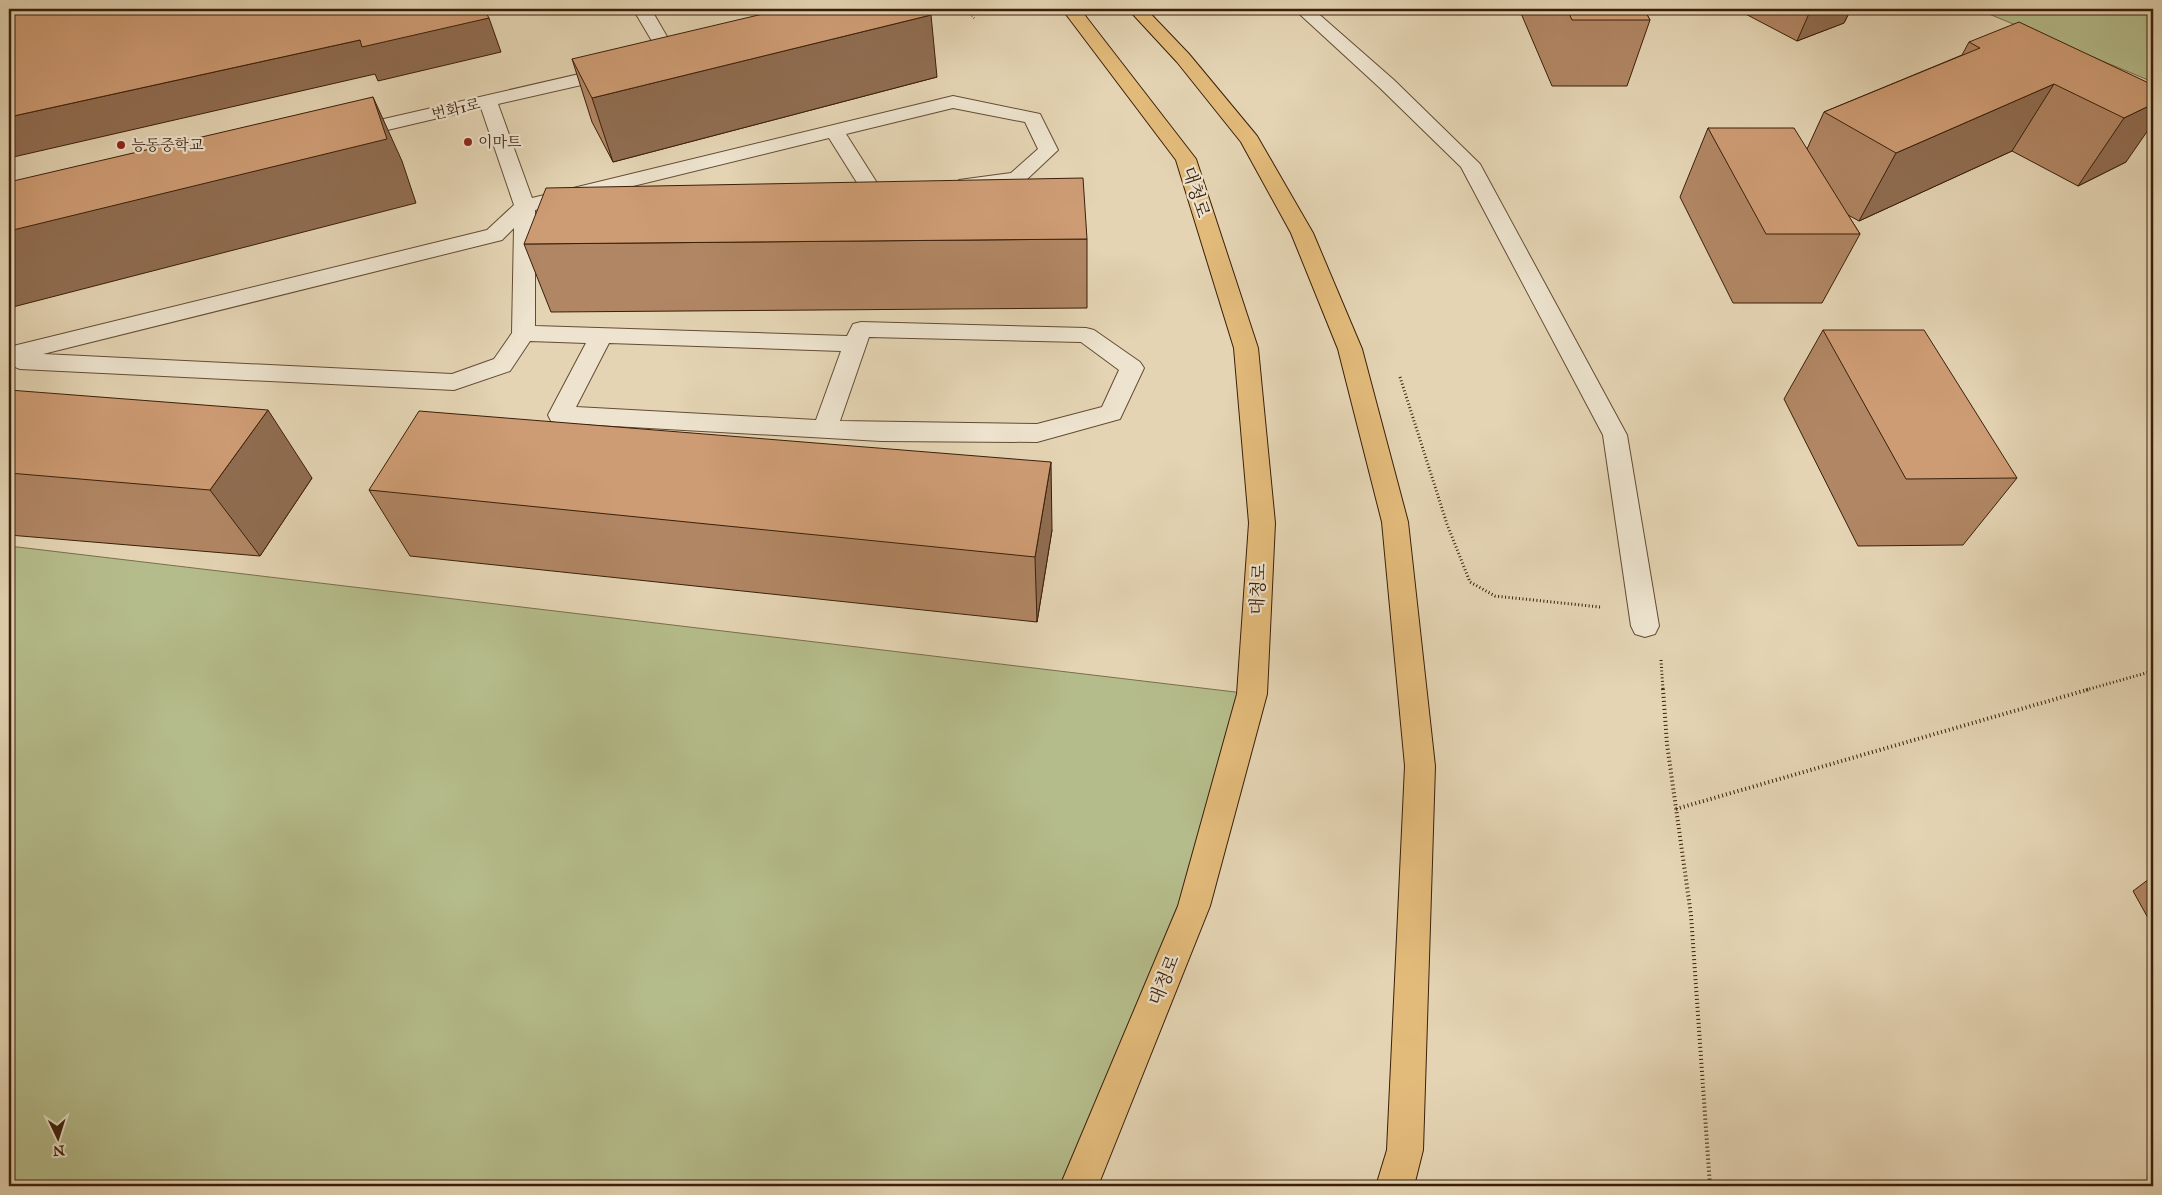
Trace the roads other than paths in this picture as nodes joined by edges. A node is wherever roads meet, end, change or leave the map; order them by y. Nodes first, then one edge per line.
1 (642, 9) edge
2 (1071, 9) edge
3 (1137, 9) edge
4 (1303, 9) edge
5 (690, 55) edge
6 (671, 59) junction
7 (652, 64) edge
8 (632, 68) edge
9 (488, 102) junction
10 (834, 130) junction
11 (335, 136) edge
12 (950, 185) edge
13 (912, 189) edge
14 (525, 206) junction
15 (523, 333) junction
16 (601, 336) junction
17 (855, 344) junction
18 (9, 355) edge
19 (9, 360) edge
20 (825, 428) junction
21 (1645, 626) road end
22 (1079, 1186) edge
23 (1395, 1186) edge

1 - 6 street
2 - 22 main road, 대청로
3 - 23 main road
4 - 21 street
5 - 6 street
6 - 7 street
8 - 9 street, 번화1로
9 - 11 street, 번화1로
9 - 14 street
10 - 12 street
10 - 13 street
10 - 14 street
14 - 15 street
14 - 18 street
15 - 16 street
15 - 19 street
16 - 17 street
16 - 20 street
17 - 20 street
17 - 20 street

